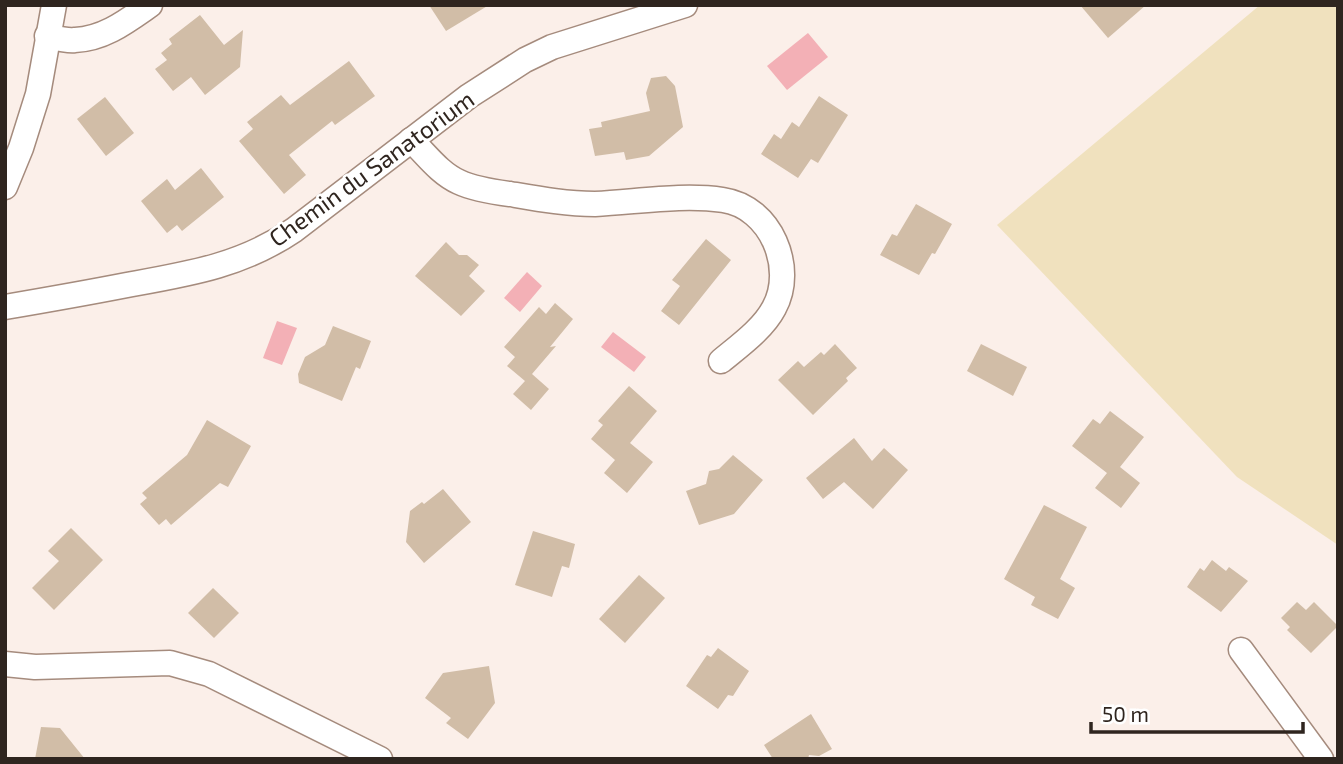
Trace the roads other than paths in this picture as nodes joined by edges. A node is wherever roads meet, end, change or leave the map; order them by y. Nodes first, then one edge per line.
1 (54, 5) edge
2 (150, 5) edge
3 (685, 5) edge
4 (47, 36) junction
5 (411, 139) junction
6 (5, 187) edge
7 (5, 307) edge
8 (722, 361) dead end
9 (1241, 650) dead end
10 (5, 664) edge
11 (380, 759) edge
12 (1321, 759) edge

1 - 4 street
2 - 4 street
3 - 5 street, Chemin du Sanatorium
4 - 6 street
5 - 7 street, Chemin du Sanatorium
5 - 8 street
9 - 12 street
10 - 11 street

